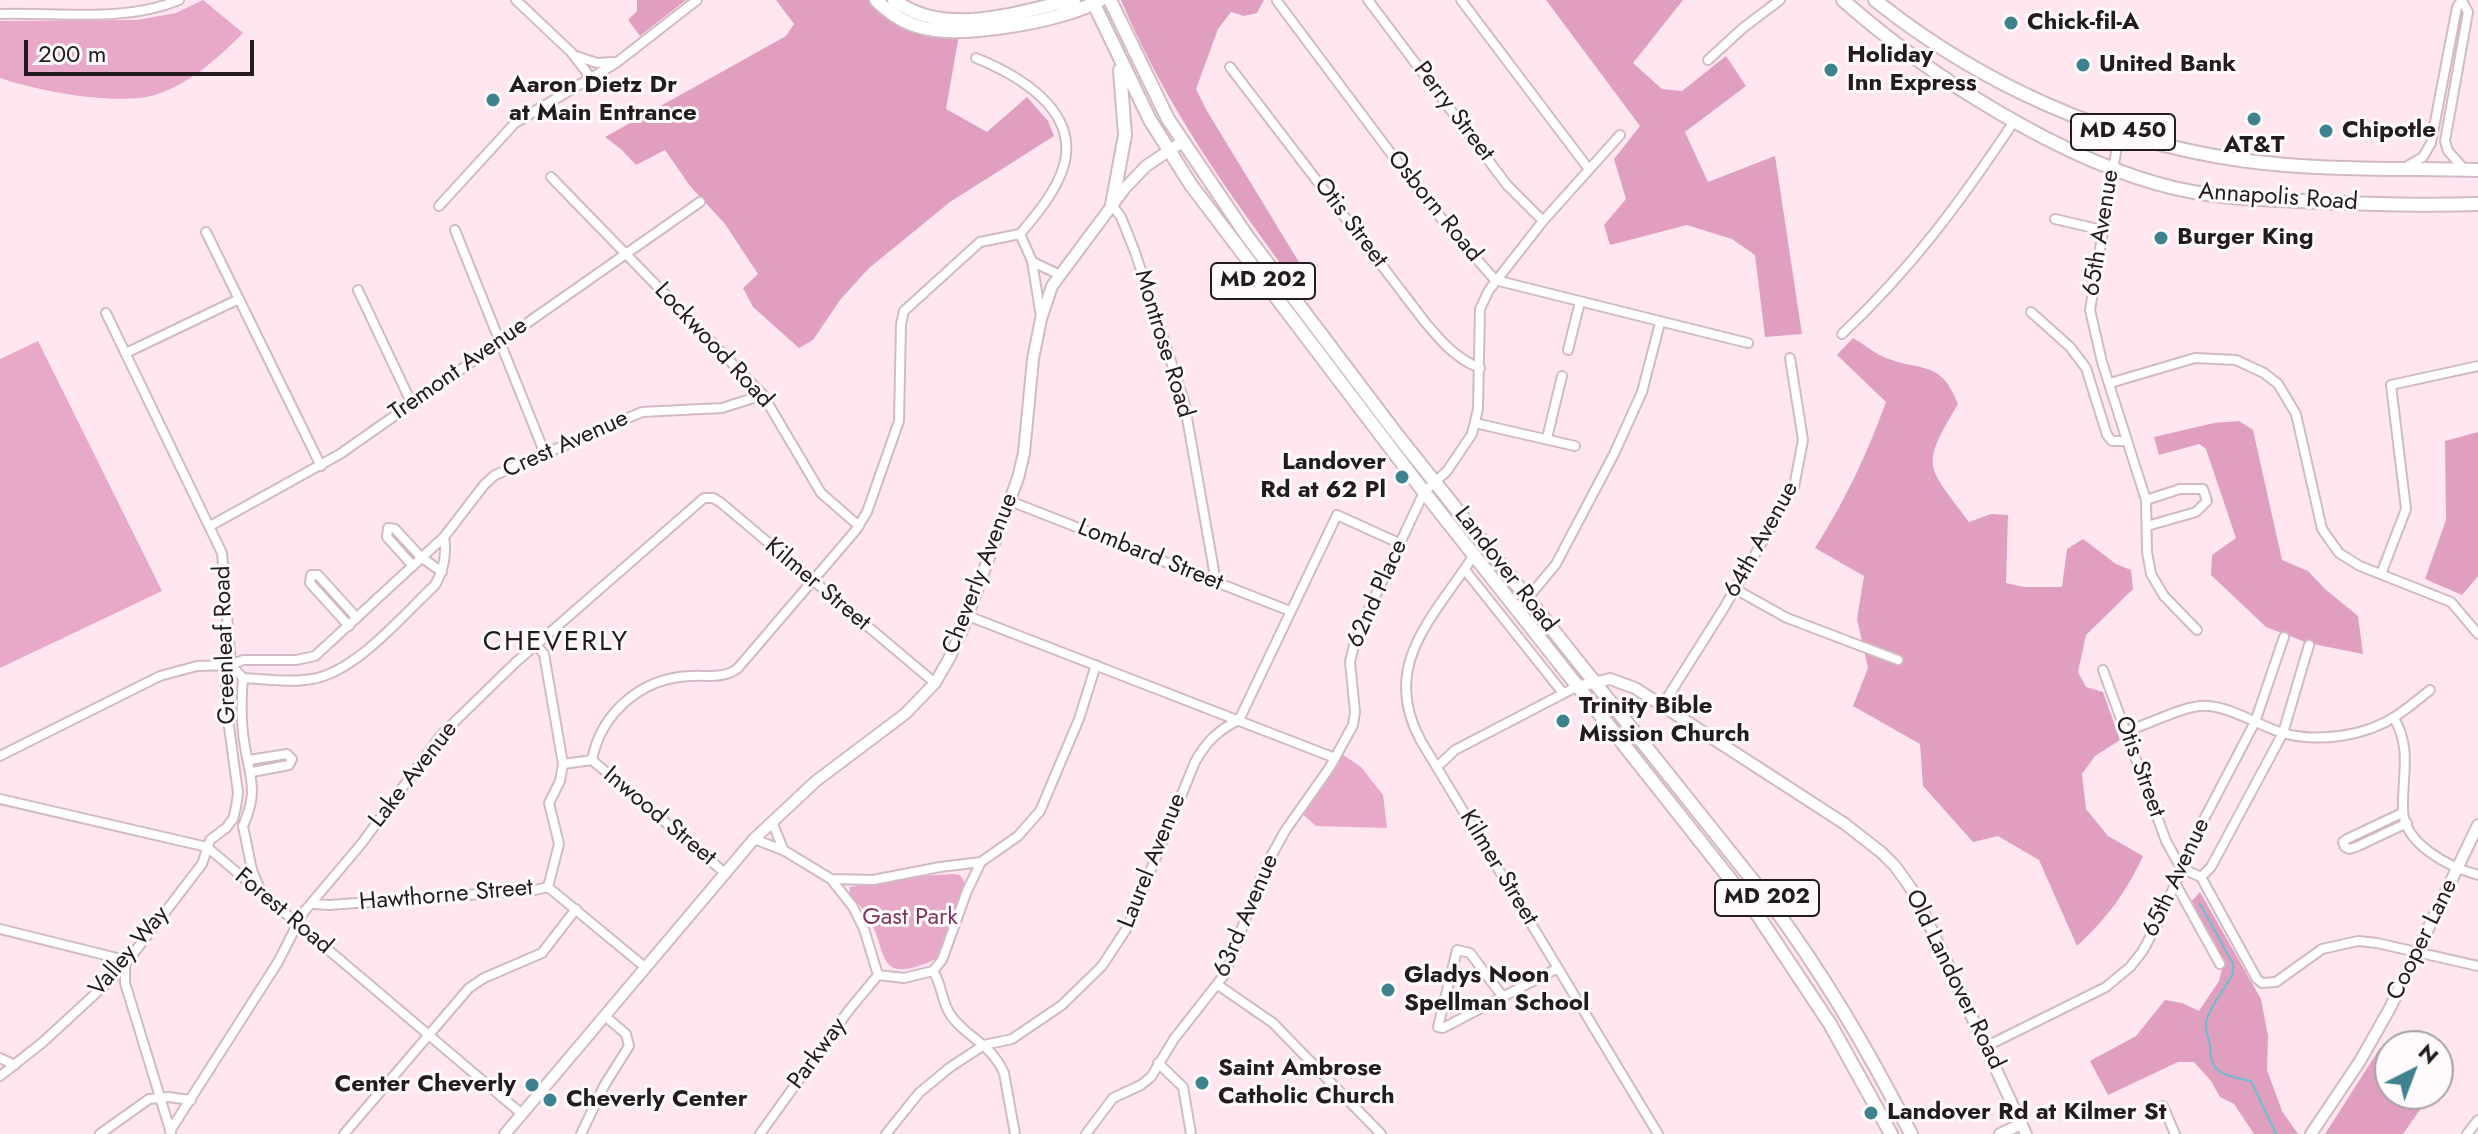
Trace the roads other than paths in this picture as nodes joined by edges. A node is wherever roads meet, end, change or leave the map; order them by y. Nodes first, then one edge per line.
1 (145, 0) edge
2 (179, 0) edge
3 (516, 0) edge
4 (697, 0) edge
5 (876, 0) edge
6 (894, 0) edge
7 (1074, 0) edge
8 (1110, 0) edge
9 (1368, 0) edge
10 (1461, 0) edge
11 (1780, 0) edge
12 (1843, 0) edge
13 (1875, 0) edge
14 (2462, 0) edge
15 (1095, 1) edge
16 (1277, 1) edge
17 (1061, 2) edge
18 (145, 10) junction
19 (0, 14) edge
20 (571, 52) junction
21 (976, 58) dead end
22 (1118, 59) junction
23 (1708, 60) dead end
24 (617, 62) junction
25 (1230, 67) dead end
26 (591, 78) junction
27 (2015, 120) junction
28 (1620, 135) dead end
29 (1182, 142) junction
30 (2117, 146) dead end
31 (1168, 151) junction
32 (1588, 168) junction
33 (2404, 168) junction
34 (2113, 169) junction
35 (2464, 169) junction
36 (2478, 170) edge
37 (551, 177) dead end
38 (700, 202) dead end
39 (2478, 204) edge
40 (1112, 205) junction
41 (439, 206) dead end
42 (2055, 219) dead end
43 (1543, 221) junction
44 (455, 230) dead end
45 (2102, 230) junction
46 (206, 232) dead end
47 (1020, 234) junction
48 (626, 253) junction
49 (1032, 261) junction
50 (1060, 275) junction
51 (1495, 280) junction
52 (358, 290) dead end
53 (239, 299) junction
54 (1580, 302) junction
55 (2031, 312) dead end
56 (106, 313) dead end
57 (1041, 319) junction
58 (1660, 323) junction
59 (1842, 334) dead end
60 (500, 343) junction
61 (1748, 343) dead end
62 (1568, 350) dead end
63 (126, 353) junction
64 (1790, 358) dead end
65 (2102, 362) junction
66 (2478, 366) edge
67 (1480, 368) junction
68 (2086, 368) junction
69 (1562, 376) dead end
70 (2110, 383) junction
71 (763, 395) junction
72 (411, 402) junction
73 (1475, 423) junction
74 (1547, 438) junction
75 (2127, 441) junction
76 (1575, 446) dead end
77 (545, 454) junction
78 (321, 466) junction
79 (1436, 483) junction
80 (1424, 492) junction
81 (2146, 500) junction
82 (1010, 501) junction
83 (697, 502) joint
84 (210, 526) junction
85 (859, 526) junction
86 (2147, 526) junction
87 (444, 537) junction
88 (1401, 544) junction
89 (1474, 555) junction
90 (421, 557) junction
91 (413, 566) junction
92 (1465, 570) junction
93 (442, 572) junction
94 (2381, 574) junction
95 (813, 581) junction
96 (1216, 582) junction
97 (1735, 589) junction
98 (1527, 599) junction
99 (1290, 611) junction
100 (968, 616) junction
101 (357, 618) junction
102 (349, 626) junction
103 (2197, 630) dead end
104 (2478, 634) edge
105 (2284, 637) dead end
106 (536, 645) junction
107 (2309, 645) dead end
108 (1898, 660) dead end
109 (231, 665) junction
110 (1096, 665) junction
111 (2103, 670) dead end
112 (243, 678) junction
113 (1593, 681) junction
114 (935, 683) junction
115 (1576, 687) junction
116 (2430, 690) dead end
117 (1563, 693) junction
118 (1662, 706) junction
119 (2394, 718) junction
120 (1239, 720) junction
121 (2255, 722) junction
122 (2127, 731) junction
123 (2283, 733) junction
124 (0, 756) edge
125 (1335, 758) junction
126 (249, 760) junction
127 (592, 760) junction
128 (563, 764) junction
129 (1437, 767) junction
130 (252, 772) junction
131 (0, 799) edge
132 (2402, 813) junction
133 (233, 819) junction
134 (772, 822) junction
135 (2407, 823) junction
136 (2478, 825) edge
137 (243, 826) junction
138 (754, 839) junction
139 (207, 847) junction
140 (785, 851) junction
141 (981, 862) junction
142 (2181, 868) junction
143 (2458, 868) junction
144 (726, 874) junction
145 (2478, 875) edge
146 (2201, 877) junction
147 (831, 879) junction
148 (2175, 883) junction
149 (548, 887) junction
150 (260, 891) junction
151 (313, 904) junction
152 (576, 909) junction
153 (299, 925) junction
154 (0, 929) edge
155 (2417, 953) junction
156 (2220, 964) dead end
157 (125, 966) junction
158 (2478, 966) edge
159 (646, 968) junction
160 (1558, 968) junction
161 (933, 971) junction
162 (878, 975) junction
163 (1218, 985) junction
164 (1503, 997) junction
165 (605, 1016) junction
166 (429, 1036) junction
167 (984, 1045) junction
168 (1987, 1046) junction
169 (0, 1058) edge
170 (1158, 1063) junction
171 (15, 1065) junction
172 (0, 1076) edge
173 (159, 1097) junction
174 (191, 1100) junction
175 (2163, 1106) dead end
176 (522, 1114) junction
177 (2478, 1120) edge
178 (2024, 1129) edge
179 (509, 1132) edge
180 (171, 1133) edge
181 (100, 1134) edge
182 (344, 1134) edge
183 (581, 1134) edge
184 (760, 1134) edge
185 (886, 1134) edge
186 (1015, 1134) edge
187 (1086, 1134) edge
188 (1191, 1134) edge
189 (1381, 1134) edge
190 (1658, 1134) edge
191 (1891, 1134) edge
192 (1911, 1134) edge
193 (2000, 1134) edge
194 (2175, 1134) edge
195 (2311, 1134) edge
196 (2467, 1134) edge

1 - 18 street
2 - 18 street
3 - 20 street
4 - 24 street
5 - 15 main road
6 - 17 main road
7 - 17 main road
8 - 29 main road, Landover Road / MD 202
9 - 43 street, Perry Street
10 - 32 street
11 - 23 street
12 - 27 main road, Annapolis Road / MD 450
13 - 33 main road, Annapolis Road / MD 450
14 - 33 street
14 - 35 street
15 - 22 main road, Landover Road / MD 202
16 - 51 street, Osborn Road
18 - 19 street
20 - 24 street
20 - 26 street
21 - 47 street
22 - 31 main road, Landover Road / MD 202
22 - 40 main road
24 - 26 street
25 - 67 street, Otis Street
26 - 41 street
27 - 34 main road, Annapolis Road / MD 450
27 - 59 street
28 - 32 street
29 - 31 street, Cheverly Avenue
29 - 79 main road, Landover Road / MD 202
30 - 34 street, 65th Avenue
31 - 40 street, Cheverly Avenue
31 - 80 main road, Landover Road / MD 202
32 - 43 street
33 - 35 main road, Annapolis Road / MD 450
34 - 39 main road, Annapolis Road / MD 450
34 - 45 street, 65th Avenue
35 - 36 main road, Annapolis Road / MD 450
37 - 48 street, Lockwood Road
38 - 48 street, Tremont Avenue
40 - 50 street, Cheverly Avenue
40 - 96 street, Montrose Road
42 - 45 street
43 - 51 street
44 - 60 street
45 - 65 street, 65th Avenue
46 - 53 street
47 - 49 street
47 - 85 street
48 - 60 street, Tremont Avenue
48 - 71 street, Lockwood Road
49 - 50 street
49 - 57 street
50 - 57 street, Cheverly Avenue
51 - 54 street, Osborn Road
51 - 67 street
52 - 72 street
53 - 63 street
53 - 78 street
54 - 58 street, Osborn Road
54 - 62 street
55 - 68 street
56 - 63 street, Greenleaf Road
57 - 82 street, Cheverly Avenue
58 - 61 street, Osborn Road
58 - 98 street
60 - 72 street, Tremont Avenue
60 - 77 street
63 - 84 street, Greenleaf Road
64 - 97 street, 64th Avenue
65 - 68 street
65 - 70 street, 65th Avenue
66 - 94 street
67 - 73 street
68 - 75 street
69 - 74 street
70 - 75 street, 65th Avenue
70 - 94 street
71 - 77 street, Crest Avenue
71 - 85 street, Lockwood Road
72 - 78 street, Tremont Avenue
73 - 74 street
73 - 79 street, 62nd Place
74 - 76 street
75 - 81 street, 65th Avenue
77 - 87 street, Crest Avenue
78 - 84 street, Tremont Avenue
79 - 80 street, 62nd Place
79 - 98 main road, Landover Road / MD 202
80 - 88 street, 62nd Place
80 - 89 main road, Landover Road / MD 202
81 - 86 street, 65th Avenue
81 - 86 street
82 - 96 street, Lombard Street
82 - 100 street, Cheverly Avenue
83 - 95 street, Kilmer Street
83 - 106 street, Lake Avenue
84 - 109 street, Greenleaf Road
85 - 95 street
86 - 103 street, 65th Avenue
87 - 90 street, Crest Avenue
87 - 93 street
88 - 99 street, Laurel Avenue
88 - 125 street, 62nd Place
89 - 92 street
89 - 115 main road, Landover Road / MD 202
90 - 91 street, Crest Avenue
90 - 91 street
90 - 93 street
91 - 101 street, Crest Avenue
92 - 117 street
92 - 129 street
93 - 112 street
94 - 104 street
95 - 114 street, Kilmer Street
95 - 127 street
96 - 99 street, Lombard Street
97 - 108 street
97 - 118 street, 64th Avenue
98 - 113 main road, Landover Road / MD 202
99 - 120 street, Laurel Avenue
100 - 110 street
100 - 114 street, Cheverly Avenue
101 - 102 street, Crest Avenue
101 - 102 street
102 - 109 street, Crest Avenue
105 - 121 street, 65th Avenue
106 - 128 street
106 - 151 street, Lake Avenue
107 - 123 street, 65th Avenue
109 - 112 street
109 - 124 street, Crest Avenue
109 - 133 street, Greenleaf Road
110 - 120 street
110 - 141 street
111 - 122 street, Otis Street
112 - 126 street, Greenleaf Road
113 - 115 street, Old Landover Road
113 - 118 street, Old Landover Road
113 - 192 main road, Landover Road / MD 202
114 - 134 street, Cheverly Avenue
115 - 117 street
115 - 191 main road, Landover Road / MD 202
116 - 119 street
117 - 129 street
118 - 168 street, Old Landover Road
119 - 123 street
119 - 132 street
120 - 125 street
120 - 167 street, Laurel Avenue
121 - 122 street
121 - 123 street
121 - 142 street, 65th Avenue
122 - 142 street, Otis Street
123 - 146 street, 65th Avenue
125 - 163 street, 63rd Avenue
126 - 130 street, Greenleaf Road
126 - 130 street
127 - 128 street
127 - 144 street, Inwood Street
128 - 149 street
129 - 160 street, Kilmer Street
130 - 137 street, Greenleaf Road
131 - 139 street, Forest Road
132 - 135 street
132 - 135 street
133 - 137 street
133 - 139 street
134 - 138 street, Cheverly Avenue
134 - 140 street
135 - 143 street
136 - 143 street, Cooper Lane
137 - 150 street
138 - 140 street, Inwood Street
138 - 144 street, Cheverly Avenue
139 - 150 street, Forest Road
139 - 157 street, Valley Way
140 - 147 street, Inwood Street
141 - 147 street
141 - 161 street
142 - 146 street
142 - 148 street, 65th Avenue
143 - 145 street
143 - 155 street, Cooper Lane
144 - 159 street, Cheverly Avenue
146 - 155 street
147 - 162 street, Inwood Street
148 - 156 street
148 - 168 street, 65th Avenue
149 - 151 street, Hawthorne Street
149 - 152 street, Hawthorne Street
150 - 153 street, Forest Road
151 - 153 street, Lake Avenue
152 - 159 street, Hawthorne Street
152 - 166 street
153 - 166 street, Forest Road
153 - 174 street, Lake Avenue
154 - 157 street
155 - 158 street
155 - 195 street, Cooper Lane
157 - 171 street, Valley Way
157 - 173 street
159 - 165 street, Cheverly Avenue
160 - 164 street
160 - 190 street, Kilmer Street
161 - 162 street
161 - 167 street
162 - 184 street, Parkway
163 - 170 street, 63rd Avenue
163 - 189 street
164 - 164 street
165 - 176 street, Cheverly Avenue
165 - 183 street
166 - 176 street, Forest Road
166 - 182 street
167 - 185 street, Laurel Avenue
167 - 186 street
168 - 178 street, Old Landover Road
169 - 171 street
170 - 187 street, 63rd Avenue
170 - 188 street
171 - 172 street, Valley Way
173 - 174 street
173 - 180 street
173 - 181 street
174 - 180 street, Lake Avenue
175 - 194 street
176 - 179 street, Cheverly Avenue
177 - 196 street
178 - 193 street

